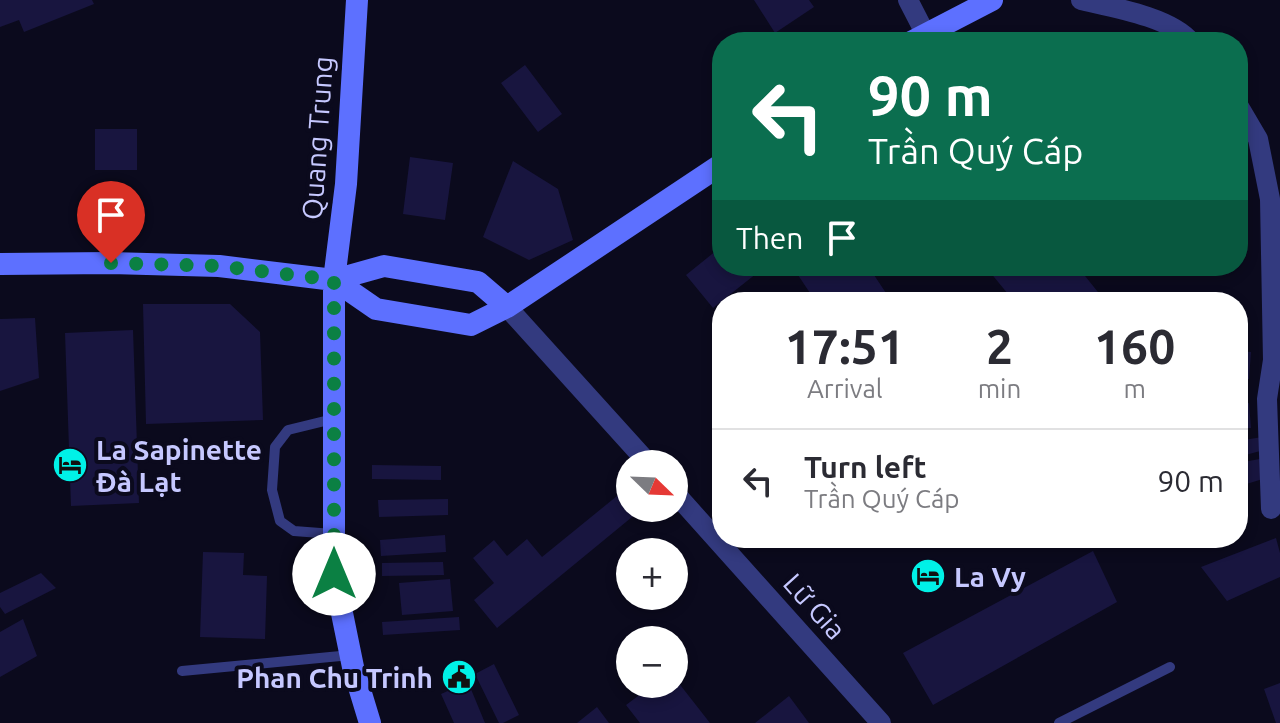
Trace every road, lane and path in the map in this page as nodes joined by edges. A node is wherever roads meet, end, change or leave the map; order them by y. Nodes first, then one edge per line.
1 (357, 0) edge
2 (908, 0) edge
3 (992, 0) edge
4 (1081, 0) edge
5 (916, 32) edge
6 (930, 32) edge
7 (1180, 32) edge
8 (1248, 122) edge
9 (712, 171) edge
10 (0, 264) edge
11 (334, 280) junction
12 (507, 307) junction
13 (333, 419) junction
14 (636, 450) edge
15 (688, 508) edge
16 (1271, 509) dead end
17 (333, 534) junction
18 (712, 534) edge
19 (724, 548) edge
20 (351, 655) junction
21 (1170, 667) dead end
22 (182, 671) dead end
23 (370, 723) edge
24 (881, 723) edge
25 (1059, 723) edge

1 - 11 main road, Quang Trung
2 - 5 street
3 - 6 main road
4 - 7 street
8 - 16 street
9 - 12 main road
10 - 11 main road
11 - 12 main road
11 - 12 main road
11 - 13 main road
12 - 14 street
13 - 17 main road
13 - 17 lane
15 - 18 street, Lữ Gia
17 - 20 main road
19 - 24 street, Lữ Gia
20 - 22 lane
20 - 23 main road
21 - 25 lane

